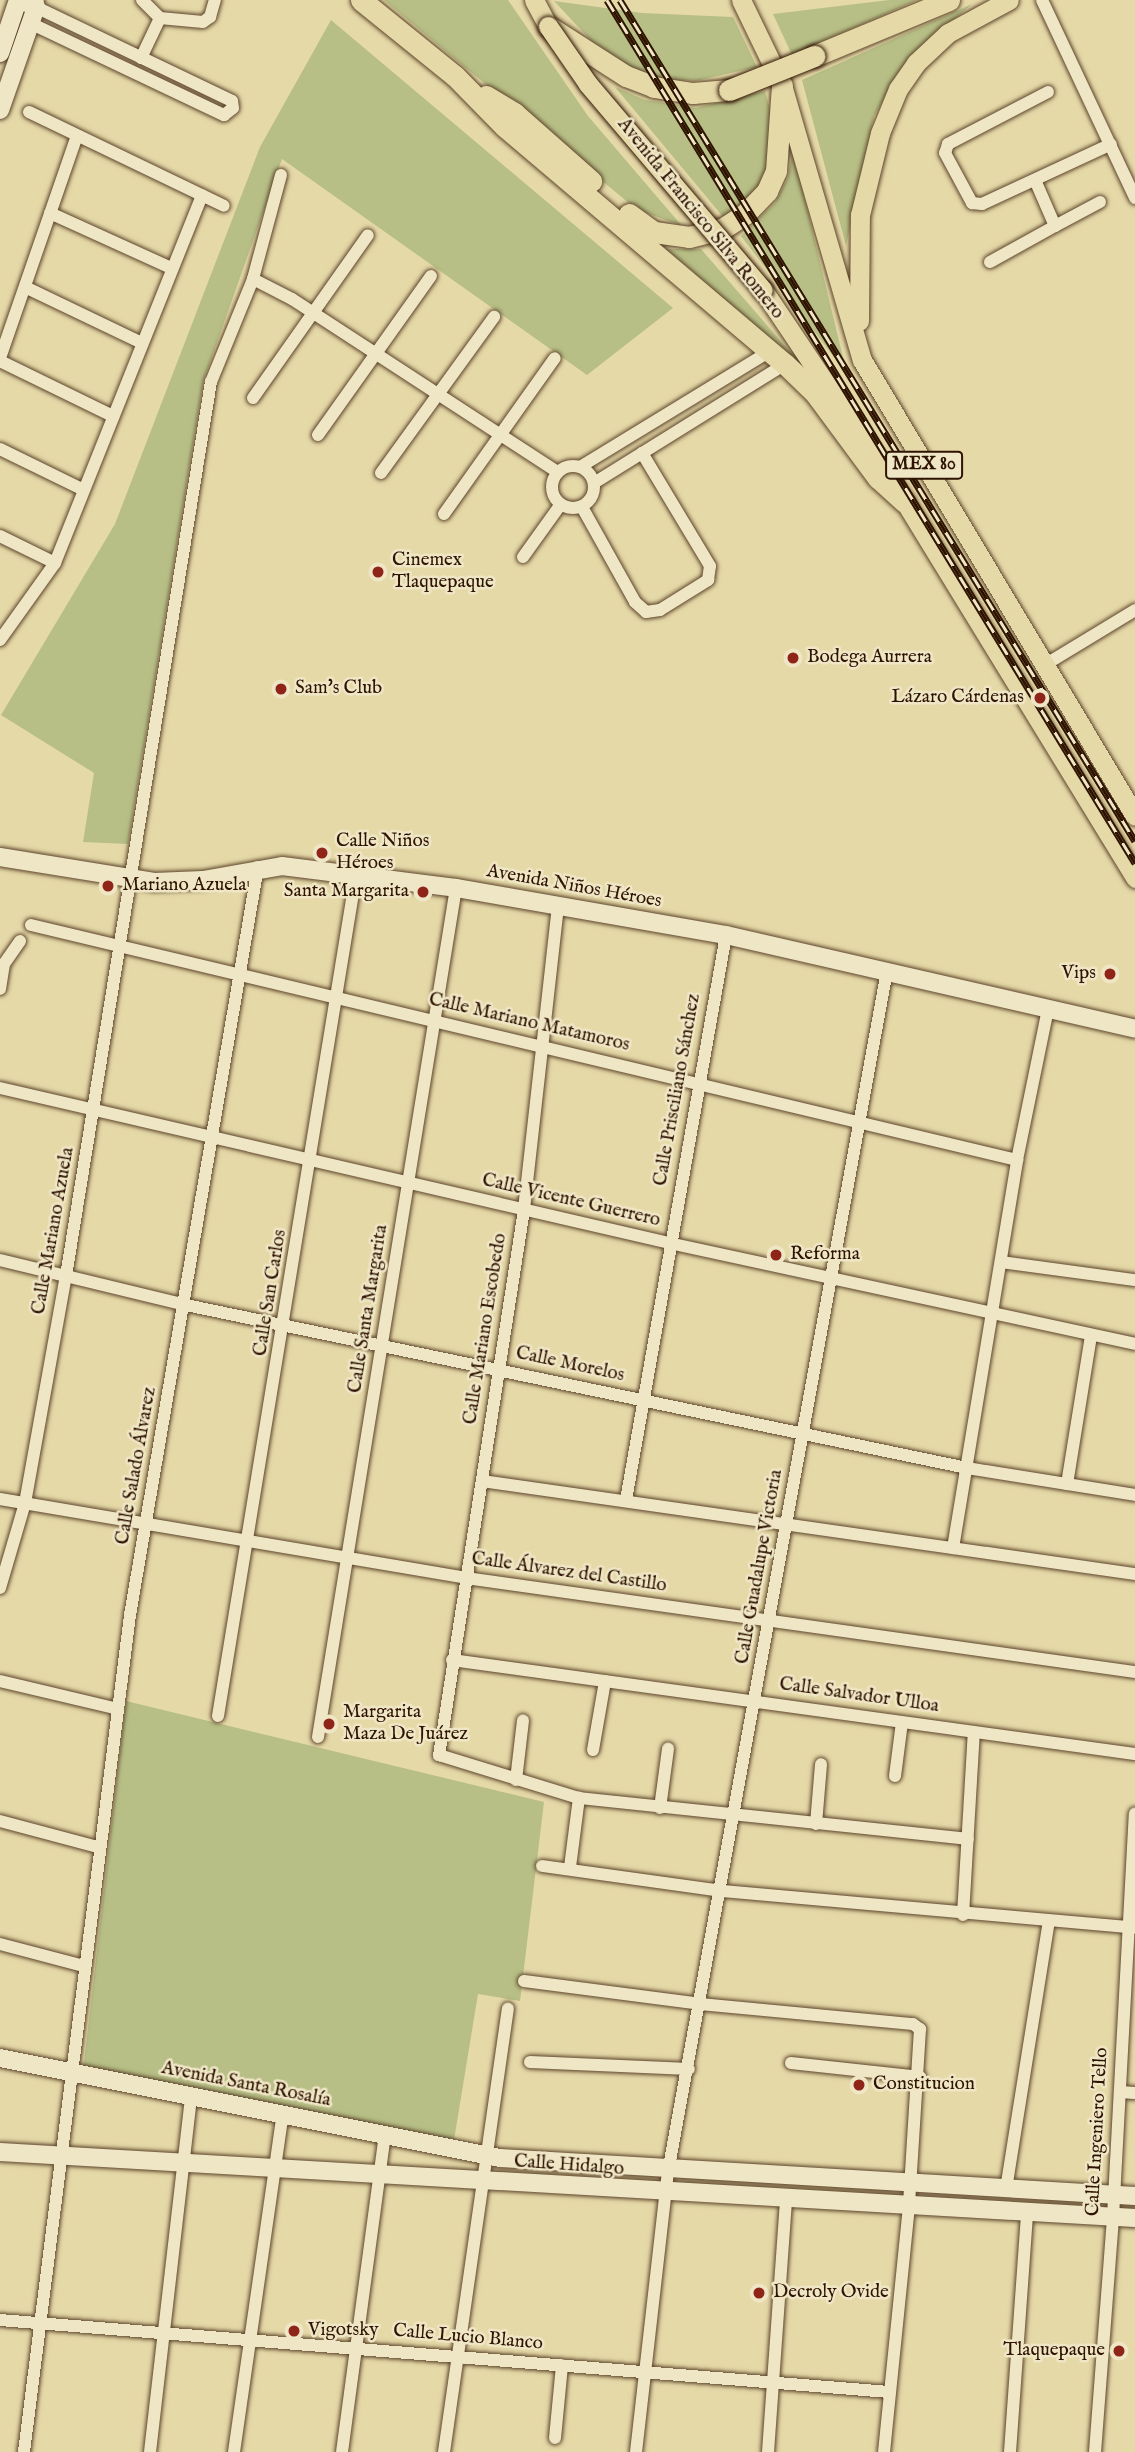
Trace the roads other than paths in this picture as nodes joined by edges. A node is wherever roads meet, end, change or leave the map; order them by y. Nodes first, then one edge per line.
1 (142, 0) edge
2 (215, 0) edge
3 (361, 0) edge
4 (534, 0) edge
5 (741, 0) edge
6 (948, 0) edge
7 (1009, 0) edge
8 (1042, 0) edge
9 (22, 8) edge
10 (160, 18) junction
11 (548, 26) junction
12 (0, 53) edge
13 (141, 58) junction
14 (455, 76) junction
15 (782, 85) junction
16 (1048, 92) dead end
17 (0, 110) edge
18 (29, 112) dead end
19 (77, 136) junction
20 (1111, 144) junction
21 (281, 175) dead end
22 (1035, 180) junction
23 (202, 195) junction
24 (1135, 198) edge
25 (1100, 202) dead end
26 (224, 206) dead end
27 (50, 213) junction
28 (1055, 226) junction
29 (368, 235) dead end
30 (989, 262) dead end
31 (171, 268) junction
32 (430, 276) dead end
33 (253, 279) junction
34 (25, 288) junction
35 (311, 312) junction
36 (494, 317) dead end
37 (140, 342) junction
38 (373, 352) junction
39 (555, 358) dead end
40 (778, 358) junction
41 (0, 360) edge
42 (862, 360) junction
43 (437, 394) junction
44 (253, 398) dead end
45 (687, 404) junction
46 (113, 416) junction
47 (695, 419) junction
48 (318, 435) dead end
49 (501, 436) junction
50 (0, 449) edge
51 (642, 453) junction
52 (580, 467) junction
53 (557, 472) junction
54 (381, 473) dead end
55 (594, 483) junction
56 (84, 490) junction
57 (905, 502) junction
58 (561, 504) junction
59 (582, 507) junction
60 (444, 514) dead end
61 (0, 536) edge
62 (523, 556) dead end
63 (55, 563) junction
64 (1135, 610) edge
65 (4, 626) edge
66 (0, 640) edge
67 (1043, 666) junction
68 (1135, 816) edge
69 (0, 857) edge
70 (258, 867) junction
71 (356, 875) junction
72 (134, 878) junction
73 (1135, 878) edge
74 (456, 888) junction
75 (558, 906) junction
76 (31, 925) dead end
77 (726, 935) junction
78 (20, 941) dead end
79 (123, 946) junction
80 (887, 970) junction
81 (240, 974) junction
82 (0, 989) edge
83 (337, 997) junction
84 (1048, 1009) junction
85 (434, 1020) junction
86 (1135, 1029) edge
87 (542, 1046) junction
88 (699, 1084) junction
89 (0, 1088) edge
90 (95, 1111) junction
91 (860, 1122) junction
92 (213, 1139) junction
93 (1017, 1160) junction
94 (312, 1163) junction
95 (408, 1184) junction
96 (524, 1210) junction
97 (669, 1243) junction
98 (0, 1260) edge
99 (1001, 1262) junction
100 (66, 1276) junction
101 (831, 1278) junction
102 (1135, 1280) edge
103 (186, 1305) junction
104 (992, 1316) junction
105 (285, 1325) junction
106 (1091, 1335) junction
107 (1135, 1344) edge
108 (385, 1345) junction
109 (500, 1369) junction
110 (644, 1400) junction
111 (803, 1434) junction
112 (967, 1468) junction
113 (482, 1481) junction
114 (1067, 1485) junction
115 (1135, 1495) edge
116 (0, 1499) edge
117 (626, 1500) junction
118 (25, 1503) junction
119 (787, 1525) junction
120 (147, 1526) junction
121 (248, 1543) junction
122 (953, 1548) junction
123 (346, 1559) junction
124 (1135, 1574) edge
125 (466, 1578) junction
126 (0, 1588) edge
127 (769, 1620) junction
128 (452, 1660) junction
129 (1135, 1672) edge
130 (0, 1681) edge
131 (605, 1681) junction
132 (755, 1702) junction
133 (118, 1709) junction
134 (218, 1716) dead end
135 (523, 1720) dead end
136 (902, 1722) junction
137 (974, 1731) junction
138 (318, 1737) dead end
139 (668, 1749) dead end
140 (593, 1750) dead end
141 (1135, 1754) edge
142 (821, 1764) dead end
143 (895, 1776) dead end
144 (516, 1780) junction
145 (579, 1798) junction
146 (660, 1808) junction
147 (1135, 1814) edge
148 (735, 1816) junction
149 (0, 1821) edge
150 (816, 1824) junction
151 (968, 1839) junction
152 (1134, 1846) edge
153 (98, 1847) junction
154 (542, 1866) dead end
155 (570, 1867) junction
156 (723, 1891) junction
157 (964, 1915) junction
158 (1049, 1922) junction
159 (1132, 1928) edge
160 (0, 1944) edge
161 (84, 1966) junction
162 (524, 1981) dead end
163 (700, 2004) junction
164 (1129, 2006) edge
165 (508, 2009) dead end
166 (0, 2057) edge
167 (530, 2062) dead end
168 (790, 2063) dead end
169 (689, 2069) junction
170 (71, 2074) junction
171 (920, 2077) junction
172 (1120, 2092) junction
173 (1135, 2092) edge
174 (191, 2095) junction
175 (284, 2114) junction
176 (386, 2133) junction
177 (0, 2152) edge
178 (484, 2155) junction
179 (61, 2156) junction
180 (183, 2163) junction
181 (276, 2169) junction
182 (668, 2172) junction
183 (380, 2175) junction
184 (481, 2181) junction
185 (909, 2184) junction
186 (1006, 2189) junction
187 (665, 2194) junction
188 (1114, 2195) junction
189 (1135, 2196) edge
190 (786, 2200) junction
191 (909, 2206) junction
192 (1027, 2213) junction
193 (1113, 2217) junction
194 (1135, 2218) edge
195 (0, 2320) edge
196 (39, 2323) junction
197 (164, 2333) junction
198 (251, 2340) junction
199 (356, 2348) junction
200 (457, 2356) junction
201 (562, 2365) junction
202 (642, 2371) junction
203 (773, 2382) junction
204 (890, 2392) junction
205 (555, 2438) dead end
206 (24, 2452) edge
207 (150, 2452) edge
208 (234, 2452) edge
209 (342, 2452) edge
210 (444, 2452) edge
211 (636, 2452) edge
212 (768, 2452) edge
213 (884, 2452) edge
214 (1010, 2452) edge
215 (1095, 2452) edge

1 - 10 street
2 - 10 street
3 - 14 highway
4 - 11 main road, MEX 80
5 - 15 main road, MEX 80
6 - 11 highway, bridge
7 - 42 main road
8 - 20 street
9 - 12 street
9 - 13 street
9 - 13 street
9 - 17 street
10 - 13 street
11 - 57 main road, Avenida Francisco Silva Romero / MEX 80, bridge
14 - 15 highway
14 - 40 highway
15 - 42 main road, MEX 80
16 - 22 street
18 - 19 street
19 - 23 street
19 - 27 street
20 - 22 street
20 - 24 street
21 - 33 street, Calle Mariano Azuela
22 - 28 street
23 - 26 street
23 - 31 street
25 - 28 street
27 - 31 street
27 - 34 street
28 - 30 street
29 - 35 street
31 - 37 street
32 - 38 street
33 - 35 street
33 - 72 street, Calle Mariano Azuela
34 - 37 street
34 - 41 street
35 - 38 street
35 - 44 street
36 - 43 street
37 - 46 street
38 - 43 street
38 - 48 street
39 - 49 street
40 - 45 street
40 - 47 street
40 - 57 highway
41 - 46 street
42 - 67 main road, MEX 80
43 - 49 street
43 - 54 street
45 - 47 street
45 - 52 street
46 - 56 street
47 - 51 street
49 - 53 street
49 - 60 street
50 - 56 street
51 - 55 street
51 - 59 street
52 - 53 street
52 - 55 street
53 - 58 street
55 - 59 street
56 - 63 street
57 - 73 main road, Avenida Francisco Silva Romero / MEX 80
58 - 59 street
58 - 62 street
61 - 63 street
63 - 65 street
64 - 67 street
65 - 66 street
67 - 68 main road, MEX 80
69 - 72 street, Avenida Niños Héroes
70 - 71 street, Avenida Niños Héroes
70 - 72 street, Avenida Niños Héroes
70 - 81 street, Calle Salado Álvarez
71 - 74 street, Avenida Niños Héroes
71 - 83 street, Calle San Carlos
72 - 79 street, Calle Mariano Azuela
74 - 75 street, Avenida Niños Héroes
74 - 85 street, Calle Santa Margarita
75 - 77 street, Avenida Niños Héroes
75 - 87 street, Calle Mariano Escobedo
76 - 79 street, Calle Mariano Matamoros
77 - 80 street, Avenida Niños Héroes
77 - 88 street, Calle Prisciliano Sánchez
78 - 82 street
79 - 81 street, Calle Mariano Matamoros
79 - 90 street, Calle Mariano Azuela
80 - 84 street, Avenida Niños Héroes
80 - 91 street, Calle Guadalupe Victoria
81 - 83 street, Calle Mariano Matamoros
81 - 92 street, Calle Salado Álvarez
83 - 85 street, Calle Mariano Matamoros
83 - 94 street, Calle San Carlos
84 - 86 street, Avenida Niños Héroes
84 - 93 street
85 - 87 street, Calle Mariano Matamoros
85 - 95 street, Calle Santa Margarita
87 - 88 street, Calle Mariano Matamoros
87 - 96 street, Calle Mariano Escobedo
88 - 91 street, Calle Mariano Matamoros
88 - 97 street, Calle Prisciliano Sánchez
89 - 90 street, Calle Vicente Guerrero
90 - 92 street, Calle Vicente Guerrero
90 - 100 street, Calle Mariano Azuela
91 - 93 street, Calle Mariano Matamoros
91 - 101 street, Calle Guadalupe Victoria
92 - 94 street, Calle Vicente Guerrero
92 - 103 street, Calle Salado Álvarez
93 - 99 street
94 - 95 street, Calle Vicente Guerrero
94 - 105 street, Calle San Carlos
95 - 96 street, Calle Vicente Guerrero
95 - 108 street, Calle Santa Margarita
96 - 97 street, Calle Vicente Guerrero
96 - 109 street, Calle Mariano Escobedo
97 - 101 street, Calle Vicente Guerrero
97 - 110 street, Calle Prisciliano Sánchez
98 - 100 street, Calle Morelos
99 - 102 street
99 - 104 street
100 - 103 street, Calle Morelos
100 - 118 street, Calle Mariano Azuela
101 - 104 street, Calle Vicente Guerrero
101 - 111 street, Calle Guadalupe Victoria
103 - 105 street, Calle Morelos
103 - 120 street, Calle Salado Álvarez
104 - 106 street, Calle Vicente Guerrero
104 - 112 street
105 - 108 street, Calle Morelos
105 - 121 street, Calle San Carlos
106 - 107 street, Calle Vicente Guerrero
106 - 114 street
108 - 109 street, Calle Morelos
108 - 123 street, Calle Santa Margarita
109 - 110 street, Calle Morelos
109 - 113 street, Calle Mariano Escobedo
110 - 111 street, Calle Morelos
110 - 117 street, Calle Prisciliano Sánchez
111 - 112 street, Calle Morelos
111 - 119 street, Calle Guadalupe Victoria
112 - 114 street, Calle Morelos
112 - 122 street
113 - 117 street
113 - 125 street, Calle Mariano Escobedo
114 - 115 street, Calle Morelos
116 - 118 street, Calle Álvarez del Castillo
117 - 119 street
118 - 120 street, Calle Álvarez del Castillo
118 - 126 street, Calle Mariano Azuela
119 - 122 street
119 - 127 street, Calle Guadalupe Victoria
120 - 121 street, Calle Álvarez del Castillo
120 - 133 street, Calle Salado Álvarez
121 - 123 street, Calle Álvarez del Castillo
121 - 134 street, Calle San Carlos
122 - 124 street
123 - 125 street, Calle Álvarez del Castillo
123 - 138 street, Calle Santa Margarita
125 - 127 street, Calle Álvarez del Castillo
125 - 128 street, Calle Mariano Escobedo
127 - 129 street, Calle Álvarez del Castillo
127 - 132 street, Calle Guadalupe Victoria
128 - 131 street, Calle Salvador Ulloa
128 - 144 street, Calle Mariano Escobedo
130 - 133 street
131 - 132 street, Calle Salvador Ulloa
131 - 140 street
132 - 136 street, Calle Salvador Ulloa
132 - 148 street, Calle Guadalupe Victoria
133 - 153 street, Calle Salado Álvarez
135 - 144 street
136 - 137 street, Calle Salvador Ulloa
136 - 143 street
137 - 141 street, Calle Salvador Ulloa
137 - 151 street
139 - 146 street
142 - 150 street
144 - 145 street
145 - 146 street
145 - 155 street
146 - 148 street
147 - 152 street, Calle Ingeniero Tello
148 - 150 street
148 - 156 street, Calle Guadalupe Victoria
149 - 153 street
150 - 151 street
151 - 157 street
152 - 159 street, Calle Ingeniero Tello
153 - 161 street, Calle Salado Álvarez
154 - 155 street
155 - 156 street
156 - 157 street
156 - 163 street, Calle Guadalupe Victoria
157 - 158 street
158 - 159 street
158 - 186 street
159 - 164 street, Calle Ingeniero Tello
160 - 161 street
161 - 170 street, Calle Salado Álvarez
162 - 163 street
163 - 169 street, Calle Guadalupe Victoria
163 - 171 street
164 - 172 street, Calle Ingeniero Tello
165 - 178 street
166 - 170 street, Avenida Santa Rosalía
167 - 169 street
168 - 171 street
169 - 182 street, Calle Guadalupe Victoria
170 - 174 street, Avenida Santa Rosalía
170 - 179 street, Calle Salado Álvarez
171 - 185 street
172 - 173 street
172 - 188 street, Calle Ingeniero Tello
174 - 175 street, Avenida Santa Rosalía
174 - 180 street
175 - 176 street, Avenida Santa Rosalía
175 - 181 street
176 - 178 street, Avenida Santa Rosalía
176 - 183 street
177 - 179 street, Calle Hidalgo
178 - 182 street, Calle Hidalgo
178 - 184 street
179 - 180 street, Calle Hidalgo
179 - 196 street, Calle Salado Álvarez
180 - 181 street, Calle Hidalgo
180 - 197 street
181 - 183 street, Calle Hidalgo
181 - 198 street
182 - 185 street, Calle Hidalgo
182 - 187 street, Calle Guadalupe Victoria
183 - 184 street, Calle Hidalgo
183 - 199 street
184 - 187 street, Calle Hidalgo
184 - 200 street
185 - 186 street, Calle Hidalgo
185 - 191 street
186 - 188 street, Calle Hidalgo
187 - 190 street, Calle Hidalgo
187 - 202 street, Calle Guadalupe Victoria
188 - 189 street, Calle Hidalgo
188 - 193 street, Calle Ingeniero Tello
190 - 191 street, Calle Hidalgo
190 - 203 street
191 - 192 street, Calle Hidalgo
191 - 204 street
192 - 193 street, Calle Hidalgo
192 - 214 street
193 - 194 street, Calle Hidalgo
193 - 215 street, Calle Ingeniero Tello
195 - 196 street, Calle Lucio Blanco
196 - 197 street, Calle Lucio Blanco
196 - 206 street, Calle Salado Álvarez
197 - 198 street, Calle Lucio Blanco
197 - 207 street
198 - 199 street, Calle Lucio Blanco
198 - 208 street
199 - 200 street, Calle Lucio Blanco
199 - 209 street
200 - 201 street, Calle Lucio Blanco
200 - 210 street
201 - 202 street, Calle Lucio Blanco
201 - 205 street
202 - 203 street, Calle Lucio Blanco
202 - 211 street, Calle Guadalupe Victoria
203 - 204 street, Calle Lucio Blanco
203 - 212 street
204 - 213 street

